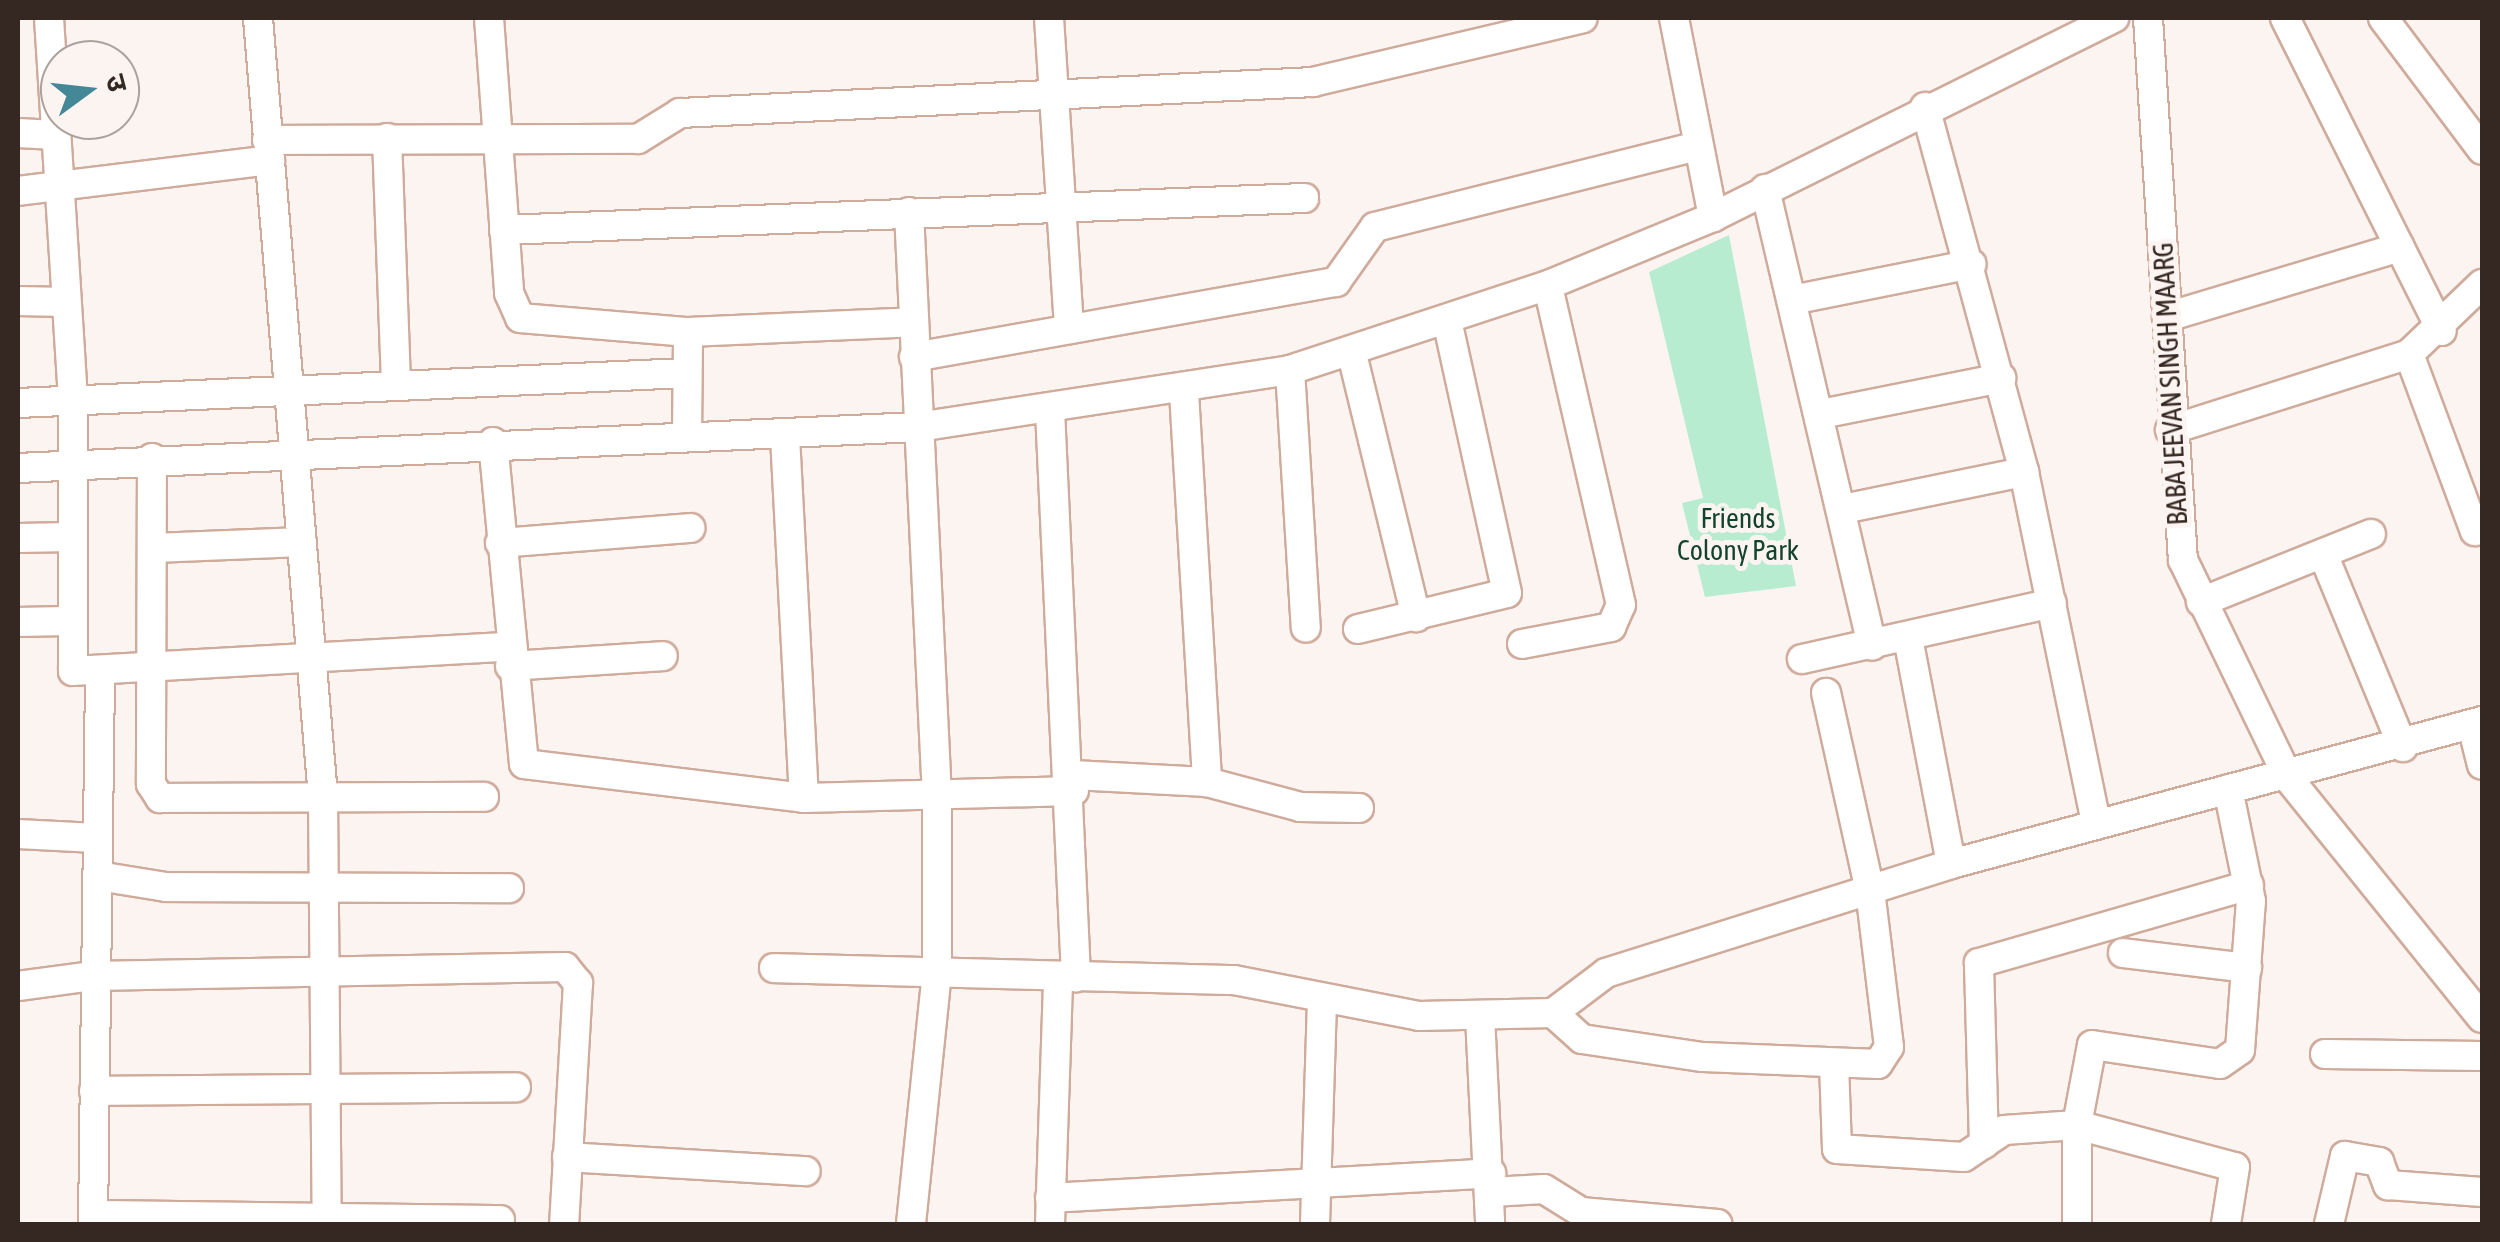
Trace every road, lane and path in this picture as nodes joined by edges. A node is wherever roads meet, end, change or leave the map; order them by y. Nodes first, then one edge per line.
1 (258, 18) edge
2 (488, 18) edge
3 (1049, 18) edge
4 (1583, 18) edge
5 (1674, 18) edge
6 (2114, 18) edge
7 (2148, 18) edge
8 (2285, 18) edge
9 (2384, 18) edge
10 (1050, 96) junction
11 (1926, 107) junction
12 (388, 138) junction
13 (55, 140) edge
14 (496, 140) junction
15 (1698, 146) junction
16 (269, 150) junction
17 (2482, 150) edge
18 (1765, 189) junction
19 (58, 190) junction
20 (18, 191) edge
21 (1304, 198) dead end
22 (1060, 204) junction
23 (909, 212) junction
24 (1712, 217) junction
25 (504, 230) junction
26 (2400, 247) junction
27 (1972, 264) junction
28 (2482, 284) edge
29 (1548, 285) junction
30 (1797, 300) junction
31 (18, 301) edge
32 (66, 302) junction
33 (2167, 317) junction
34 (1447, 320) junction
35 (914, 322) junction
36 (1068, 329) junction
37 (2442, 331) junction
38 (688, 332) junction
39 (1352, 354) junction
40 (2410, 354) junction
41 (914, 356) junction
42 (1290, 370) junction
43 (686, 373) junction
44 (2001, 378) junction
45 (288, 384) junction
46 (396, 386) junction
47 (1184, 392) junction
48 (73, 400) junction
49 (18, 403) edge
50 (1050, 410) junction
51 (1821, 414) junction
52 (918, 427) junction
53 (2170, 430) junction
54 (687, 436) junction
55 (785, 436) junction
56 (492, 442) junction
57 (294, 450) junction
58 (152, 458) junction
59 (72, 465) junction
60 (18, 468) edge
61 (2024, 472) junction
62 (1843, 509) junction
63 (690, 528) dead end
64 (2475, 531) dead end
65 (2372, 534) dead end
66 (71, 537) junction
67 (18, 538) edge
68 (302, 542) junction
69 (500, 543) junction
70 (154, 548) junction
71 (2323, 554) junction
72 (2201, 602) junction
73 (2052, 603) junction
74 (1416, 616) junction
75 (66, 621) junction
76 (18, 622) edge
77 (1306, 628) dead end
78 (1358, 629) dead end
79 (1908, 638) junction
80 (1522, 644) dead end
81 (1872, 646) junction
82 (509, 656) junction
83 (663, 656) dead end
84 (1802, 659) dead end
85 (313, 661) junction
86 (155, 669) junction
87 (100, 672) junction
88 (1826, 693) dead end
89 (2477, 723) edge
90 (2403, 748) junction
91 (2482, 765) edge
92 (2289, 779) junction
93 (1207, 782) junction
94 (1074, 783) junction
95 (2228, 789) junction
96 (323, 797) junction
97 (484, 798) dead end
98 (804, 798) junction
99 (937, 798) junction
100 (1359, 808) dead end
101 (2096, 823) junction
102 (18, 834) edge
103 (96, 838) junction
104 (1951, 864) junction
105 (98, 876) junction
106 (2249, 885) junction
107 (328, 886) junction
108 (509, 888) dead end
109 (1870, 891) junction
110 (2123, 953) dead end
111 (774, 968) dead end
112 (2246, 968) junction
113 (938, 972) junction
114 (330, 973) junction
115 (93, 976) junction
116 (1067, 977) junction
117 (18, 986) edge
118 (1322, 1000) junction
119 (1553, 1013) junction
120 (1480, 1016) junction
121 (2482, 1018) edge
122 (2326, 1054) dead end
123 (2482, 1056) edge
124 (1834, 1063) junction
125 (516, 1087) dead end
126 (329, 1089) junction
127 (94, 1091) junction
128 (2078, 1125) junction
129 (1984, 1144) junction
130 (567, 1158) junction
131 (806, 1171) dead end
132 (1491, 1183) junction
133 (1315, 1184) junction
134 (2482, 1192) edge
135 (1050, 1211) edge
136 (93, 1220) edge
137 (500, 1220) dead end
138 (327, 1221) edge
139 (564, 1224) edge
140 (911, 1224) edge
141 (1315, 1224) edge
142 (1490, 1224) edge
143 (1716, 1224) edge
144 (2078, 1224) edge
145 (2226, 1224) edge
146 (2329, 1224) edge

1 - 16 street
2 - 14 street
3 - 10 street
4 - 10 street
5 - 15 street
6 - 11 street
7 - 33 street, BABA JEEVAN SINGH MAARG
8 - 26 street
9 - 17 street
10 - 14 street
10 - 22 street
11 - 18 street
11 - 27 street
12 - 14 street
12 - 16 street
12 - 46 street
13 - 19 street
14 - 25 street
15 - 24 street
15 - 36 street
16 - 19 street
16 - 45 street
18 - 24 street
18 - 30 street
19 - 20 street
19 - 32 street
21 - 22 street
22 - 23 street
22 - 36 street
23 - 25 street
23 - 35 street
24 - 29 street
25 - 38 street
26 - 33 street
26 - 37 street
27 - 30 street
27 - 44 street
28 - 37 street
29 - 34 street
29 - 80 street
30 - 51 street
31 - 32 street
32 - 48 street
33 - 53 street, BABA JEEVAN SINGH MAARG
34 - 39 street
34 - 74 street
35 - 38 street
35 - 41 street
36 - 41 street
37 - 40 street
38 - 43 street
39 - 42 street
39 - 74 street
40 - 53 street
40 - 64 street
41 - 52 street
42 - 47 street
42 - 77 street
43 - 46 street
43 - 54 street
44 - 51 street
44 - 61 street
45 - 46 street
45 - 48 street
45 - 57 street
47 - 50 street
47 - 93 street
48 - 49 street
48 - 59 street
50 - 52 street
50 - 94 street
51 - 62 street
52 - 55 street
52 - 99 street
53 - 72 street, BABA JEEVAN SINGH MAARG
54 - 55 street
54 - 56 street
55 - 98 street
56 - 57 street
56 - 69 street
57 - 58 street
57 - 68 street
58 - 59 street
58 - 70 street
59 - 60 street
59 - 66 street
61 - 62 street
61 - 73 street
62 - 81 street
63 - 69 street
65 - 71 street
66 - 67 street
66 - 75 street
68 - 70 street
68 - 85 street
69 - 82 street
70 - 86 street
71 - 72 street
71 - 90 street
72 - 92 street, BABA JEEVAN SINGH MAARG
73 - 79 street
73 - 101 street
74 - 78 street
75 - 76 street
75 - 87 street
79 - 81 street
79 - 104 street
81 - 84 street
82 - 83 street
82 - 85 street
82 - 98 street
85 - 86 street
85 - 96 street
86 - 87 street
86 - 96 street
87 - 103 street
88 - 109 street
89 - 90 street
89 - 91 street
90 - 92 street
92 - 95 street
92 - 121 street, BABA JEEVAN SINGH MAARG
93 - 94 street
93 - 100 street
94 - 99 street
94 - 116 street
95 - 101 street
95 - 106 street
96 - 97 street
96 - 107 street
98 - 99 street
99 - 113 street
101 - 104 street
102 - 103 street
103 - 105 street
104 - 109 street
105 - 107 street
105 - 115 street
106 - 112 street
106 - 129 street
107 - 108 street
107 - 114 street
109 - 119 street
109 - 124 street
110 - 112 street
111 - 113 street
112 - 128 street
113 - 116 street
113 - 140 street
114 - 115 street
114 - 126 street
114 - 130 street
115 - 117 street
115 - 127 street
116 - 118 street
116 - 135 street
118 - 120 street
118 - 133 street
119 - 120 street
119 - 124 street
120 - 132 street
122 - 123 street
124 - 129 street
125 - 126 street
126 - 127 street
126 - 138 street
127 - 136 street
128 - 129 street
128 - 144 street
128 - 145 street
130 - 131 street
130 - 139 street
132 - 133 street
132 - 142 street
132 - 143 street
133 - 135 street
133 - 141 street
134 - 146 street
136 - 138 street
137 - 138 street

